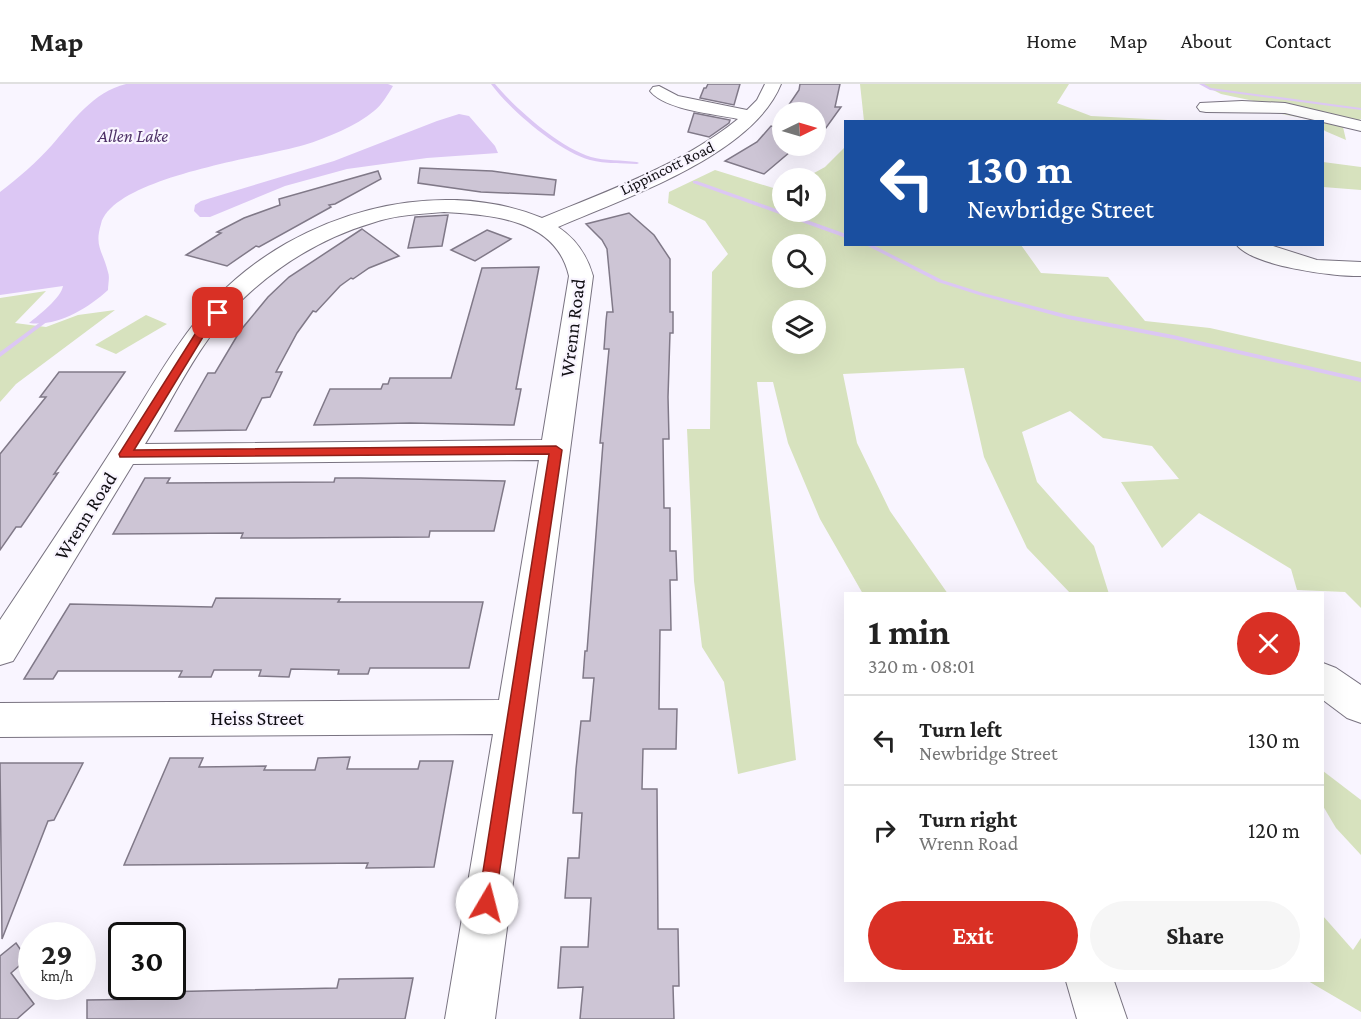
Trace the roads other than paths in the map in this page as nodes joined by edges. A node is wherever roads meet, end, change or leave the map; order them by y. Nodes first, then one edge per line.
1 (773, 84) edge
2 (659, 91) dead end
3 (1206, 107) dead end
4 (752, 116) junction
5 (1361, 126) edge
6 (541, 226) junction
7 (1252, 246) edge
8 (1361, 269) edge
9 (556, 450) junction
10 (125, 454) junction
11 (0, 650) edge
12 (1324, 680) edge
13 (1361, 706) edge
14 (514, 717) junction
15 (0, 720) edge
16 (1090, 982) edge
17 (470, 1019) edge
18 (1102, 1019) edge

1 - 4 street, Lippincott Road
2 - 4 street
3 - 5 street
4 - 6 street, Lippincott Road
6 - 9 street, Wrenn Road
6 - 10 street, Wrenn Road
7 - 8 street
9 - 10 street
9 - 14 street, Wrenn Road
10 - 11 street, Wrenn Road
12 - 13 street
14 - 15 street, Heiss Street
14 - 17 street, Wrenn Road
16 - 18 street

